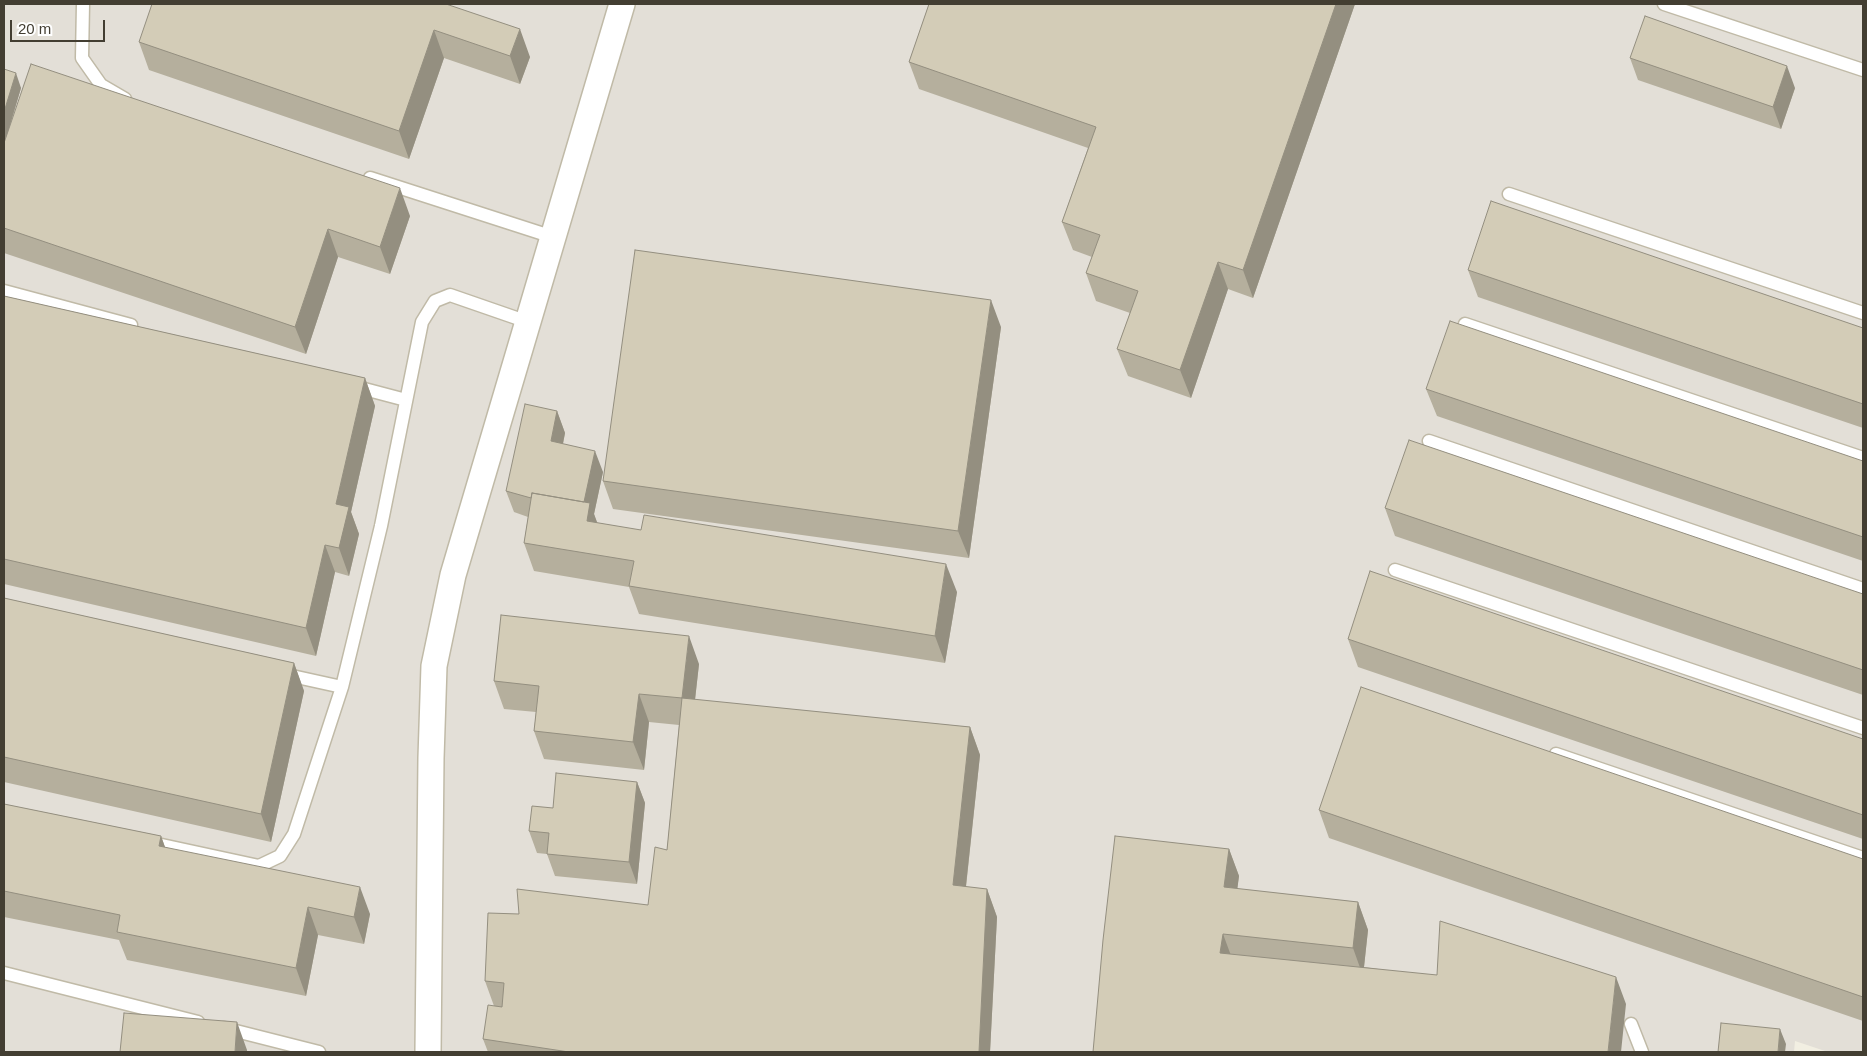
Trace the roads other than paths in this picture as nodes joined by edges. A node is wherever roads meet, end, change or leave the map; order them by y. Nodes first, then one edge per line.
1 (83, 4) edge
2 (622, 4) edge
3 (1664, 4) edge
4 (1863, 70) edge
5 (136, 103) edge
6 (354, 173) edge
7 (1509, 194) dead end
8 (553, 237) junction
9 (4, 291) edge
10 (1863, 313) edge
11 (528, 322) junction
12 (1465, 324) edge
13 (147, 330) edge
14 (339, 382) edge
15 (406, 400) junction
16 (1429, 441) dead end
17 (1863, 458) edge
18 (1395, 570) dead end
19 (1863, 589) edge
20 (274, 672) edge
21 (342, 687) junction
22 (1863, 728) edge
23 (1547, 750) edge
24 (136, 839) edge
25 (1863, 858) edge
26 (4, 973) edge
27 (1630, 1024) dead end
28 (319, 1052) edge
29 (428, 1052) edge
30 (1642, 1052) edge

1 - 5 lane
2 - 8 street
3 - 4 lane
6 - 8 lane
7 - 10 lane
8 - 11 street
9 - 13 lane
11 - 15 lane
11 - 29 street
12 - 17 lane
14 - 15 lane
15 - 21 lane
16 - 19 lane
18 - 22 lane
20 - 21 lane
21 - 24 lane
23 - 25 lane
26 - 28 lane
27 - 30 lane

